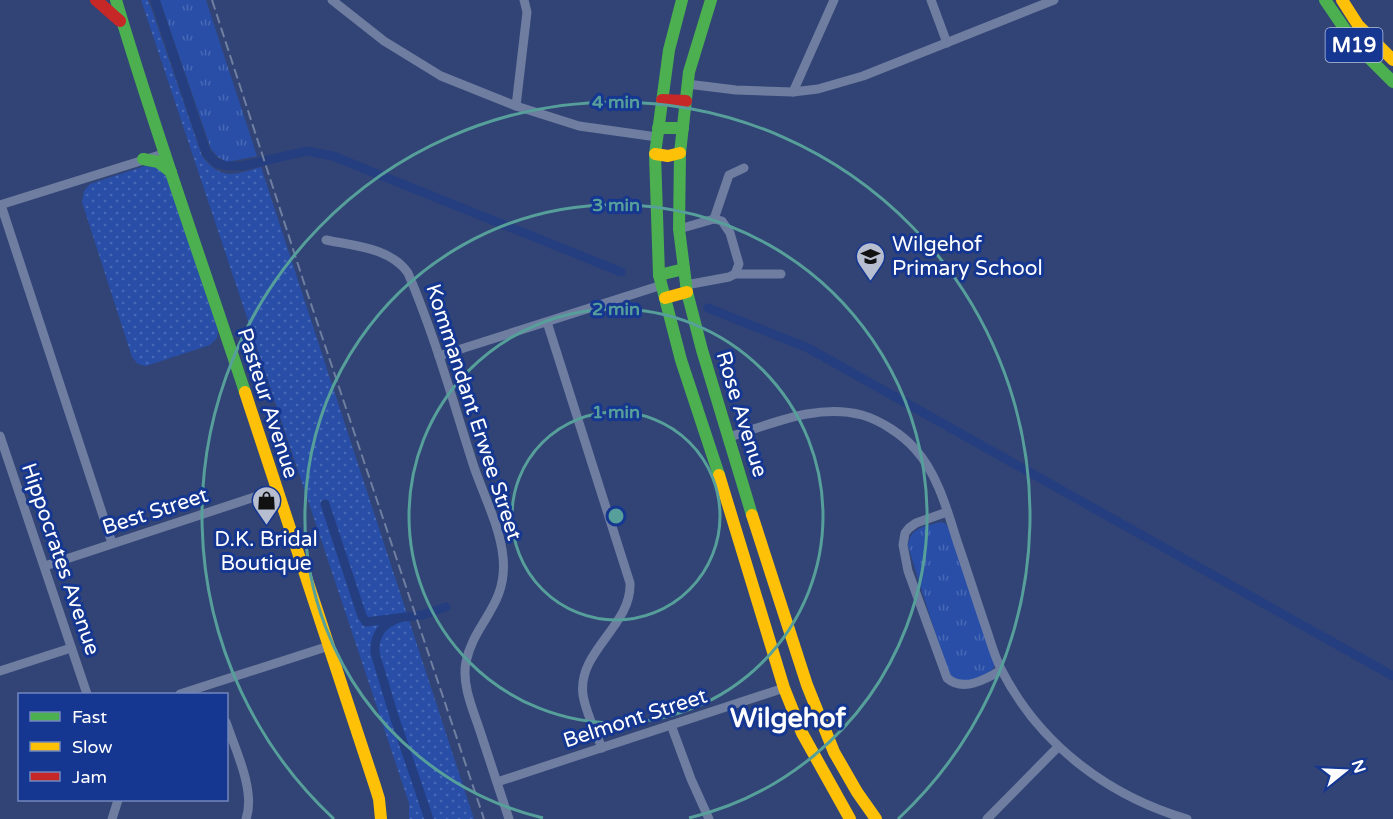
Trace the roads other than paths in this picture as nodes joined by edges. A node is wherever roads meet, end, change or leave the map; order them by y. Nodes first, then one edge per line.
1 (96, 0) edge
2 (116, 0) edge
3 (332, 0) edge
4 (524, 0) edge
5 (682, 0) edge
6 (711, 0) edge
7 (834, 0) edge
8 (931, 0) edge
9 (1054, 0) edge
10 (1324, 0) edge
11 (1342, 0) edge
12 (121, 22) junction
13 (948, 43) junction
14 (1393, 60) edge
15 (666, 70) junction
16 (688, 78) junction
17 (1393, 82) edge
18 (793, 92) junction
19 (662, 100) junction
20 (686, 101) junction
21 (516, 106) junction
22 (683, 128) junction
23 (657, 132) junction
24 (166, 153) junction
25 (680, 153) junction
26 (655, 154) junction
27 (143, 159) junction
28 (744, 168) dead end
29 (172, 172) junction
30 (0, 205) edge
31 (714, 219) junction
32 (679, 229) junction
33 (326, 240) dead end
34 (684, 269) junction
35 (735, 274) junction
36 (781, 274) dead end
37 (662, 286) junction
38 (687, 288) junction
39 (547, 322) junction
40 (439, 356) junction
41 (724, 421) junction
42 (704, 428) junction
43 (0, 436) edge
44 (729, 437) junction
45 (734, 450) junction
46 (714, 457) junction
47 (276, 490) junction
48 (947, 512) junction
49 (112, 543) junction
50 (45, 566) junction
51 (329, 646) junction
52 (71, 648) junction
53 (801, 668) junction
54 (0, 670) edge
55 (1001, 670) junction
56 (782, 682) junction
57 (214, 684) junction
58 (87, 693) edge
59 (183, 693) edge
60 (218, 693) edge
61 (812, 698) junction
62 (791, 706) junction
63 (671, 725) junction
64 (228, 728) edge
65 (1058, 747) junction
66 (602, 748) junction
67 (497, 782) junction
68 (118, 801) edge
69 (1154, 809) junction
70 (112, 819) edge
71 (246, 819) edge
72 (381, 819) edge
73 (509, 819) edge
74 (709, 819) edge
75 (850, 819) edge
76 (876, 819) edge
77 (987, 819) edge
78 (1150, 819) edge
79 (1187, 819) edge

1 - 12 main road
2 - 12 main road, Pasteur Avenue
3 - 21 street
4 - 21 street
5 - 15 main road, Rose Avenue
6 - 16 main road, Rose Avenue
7 - 18 street
8 - 13 street
9 - 13 street
10 - 17 main road, M19
11 - 14 main road, M19
12 - 24 main road, Pasteur Avenue
13 - 18 street
15 - 16 main road
15 - 19 main road, Rose Avenue
16 - 18 street
16 - 20 main road, Rose Avenue
19 - 20 main road
19 - 23 main road, Rose Avenue
20 - 22 main road, Rose Avenue
21 - 23 street
22 - 23 main road
22 - 25 main road, Rose Avenue
23 - 26 main road, Rose Avenue
24 - 27 street
24 - 29 main road, Pasteur Avenue
25 - 26 main road
25 - 32 main road, Rose Avenue
26 - 37 main road, Rose Avenue
27 - 29 main road
27 - 30 street
28 - 31 street
29 - 47 main road, Pasteur Avenue
30 - 49 street
31 - 32 street
31 - 35 street
32 - 34 main road, Rose Avenue
33 - 40 street, Kommandant Erwee Street
34 - 37 main road
34 - 38 main road, Rose Avenue
35 - 36 street
35 - 38 street
37 - 38 main road
37 - 39 street
37 - 42 main road, Rose Avenue
38 - 41 main road, Rose Avenue
39 - 40 street
39 - 66 street
40 - 67 street, Kommandant Erwee Street
41 - 42 main road
41 - 44 main road, Rose Avenue
42 - 46 main road, Rose Avenue
43 - 50 street, Hippocrates Avenue
44 - 45 main road, Rose Avenue
44 - 48 street
45 - 46 main road
45 - 53 main road, Rose Avenue
46 - 56 main road, Rose Avenue
47 - 49 street, Best Street
47 - 51 main road, Pasteur Avenue
48 - 55 street
48 - 55 street
49 - 50 street, Best Street
50 - 52 street, Hippocrates Avenue
51 - 57 street
51 - 72 main road, Pasteur Avenue
52 - 54 street
52 - 58 street, Hippocrates Avenue
53 - 56 main road
53 - 61 main road, Rose Avenue
55 - 65 street
56 - 62 main road, Rose Avenue
56 - 63 street, Belmont Street
57 - 59 street
57 - 60 street
61 - 62 main road
61 - 76 main road, Rose Avenue
62 - 75 main road, Rose Avenue
63 - 66 street, Belmont Street
63 - 74 street
64 - 71 street
65 - 69 street
65 - 77 street
66 - 67 street, Belmont Street
67 - 73 street, Kommandant Erwee Street
68 - 70 street
69 - 78 street
69 - 79 street

